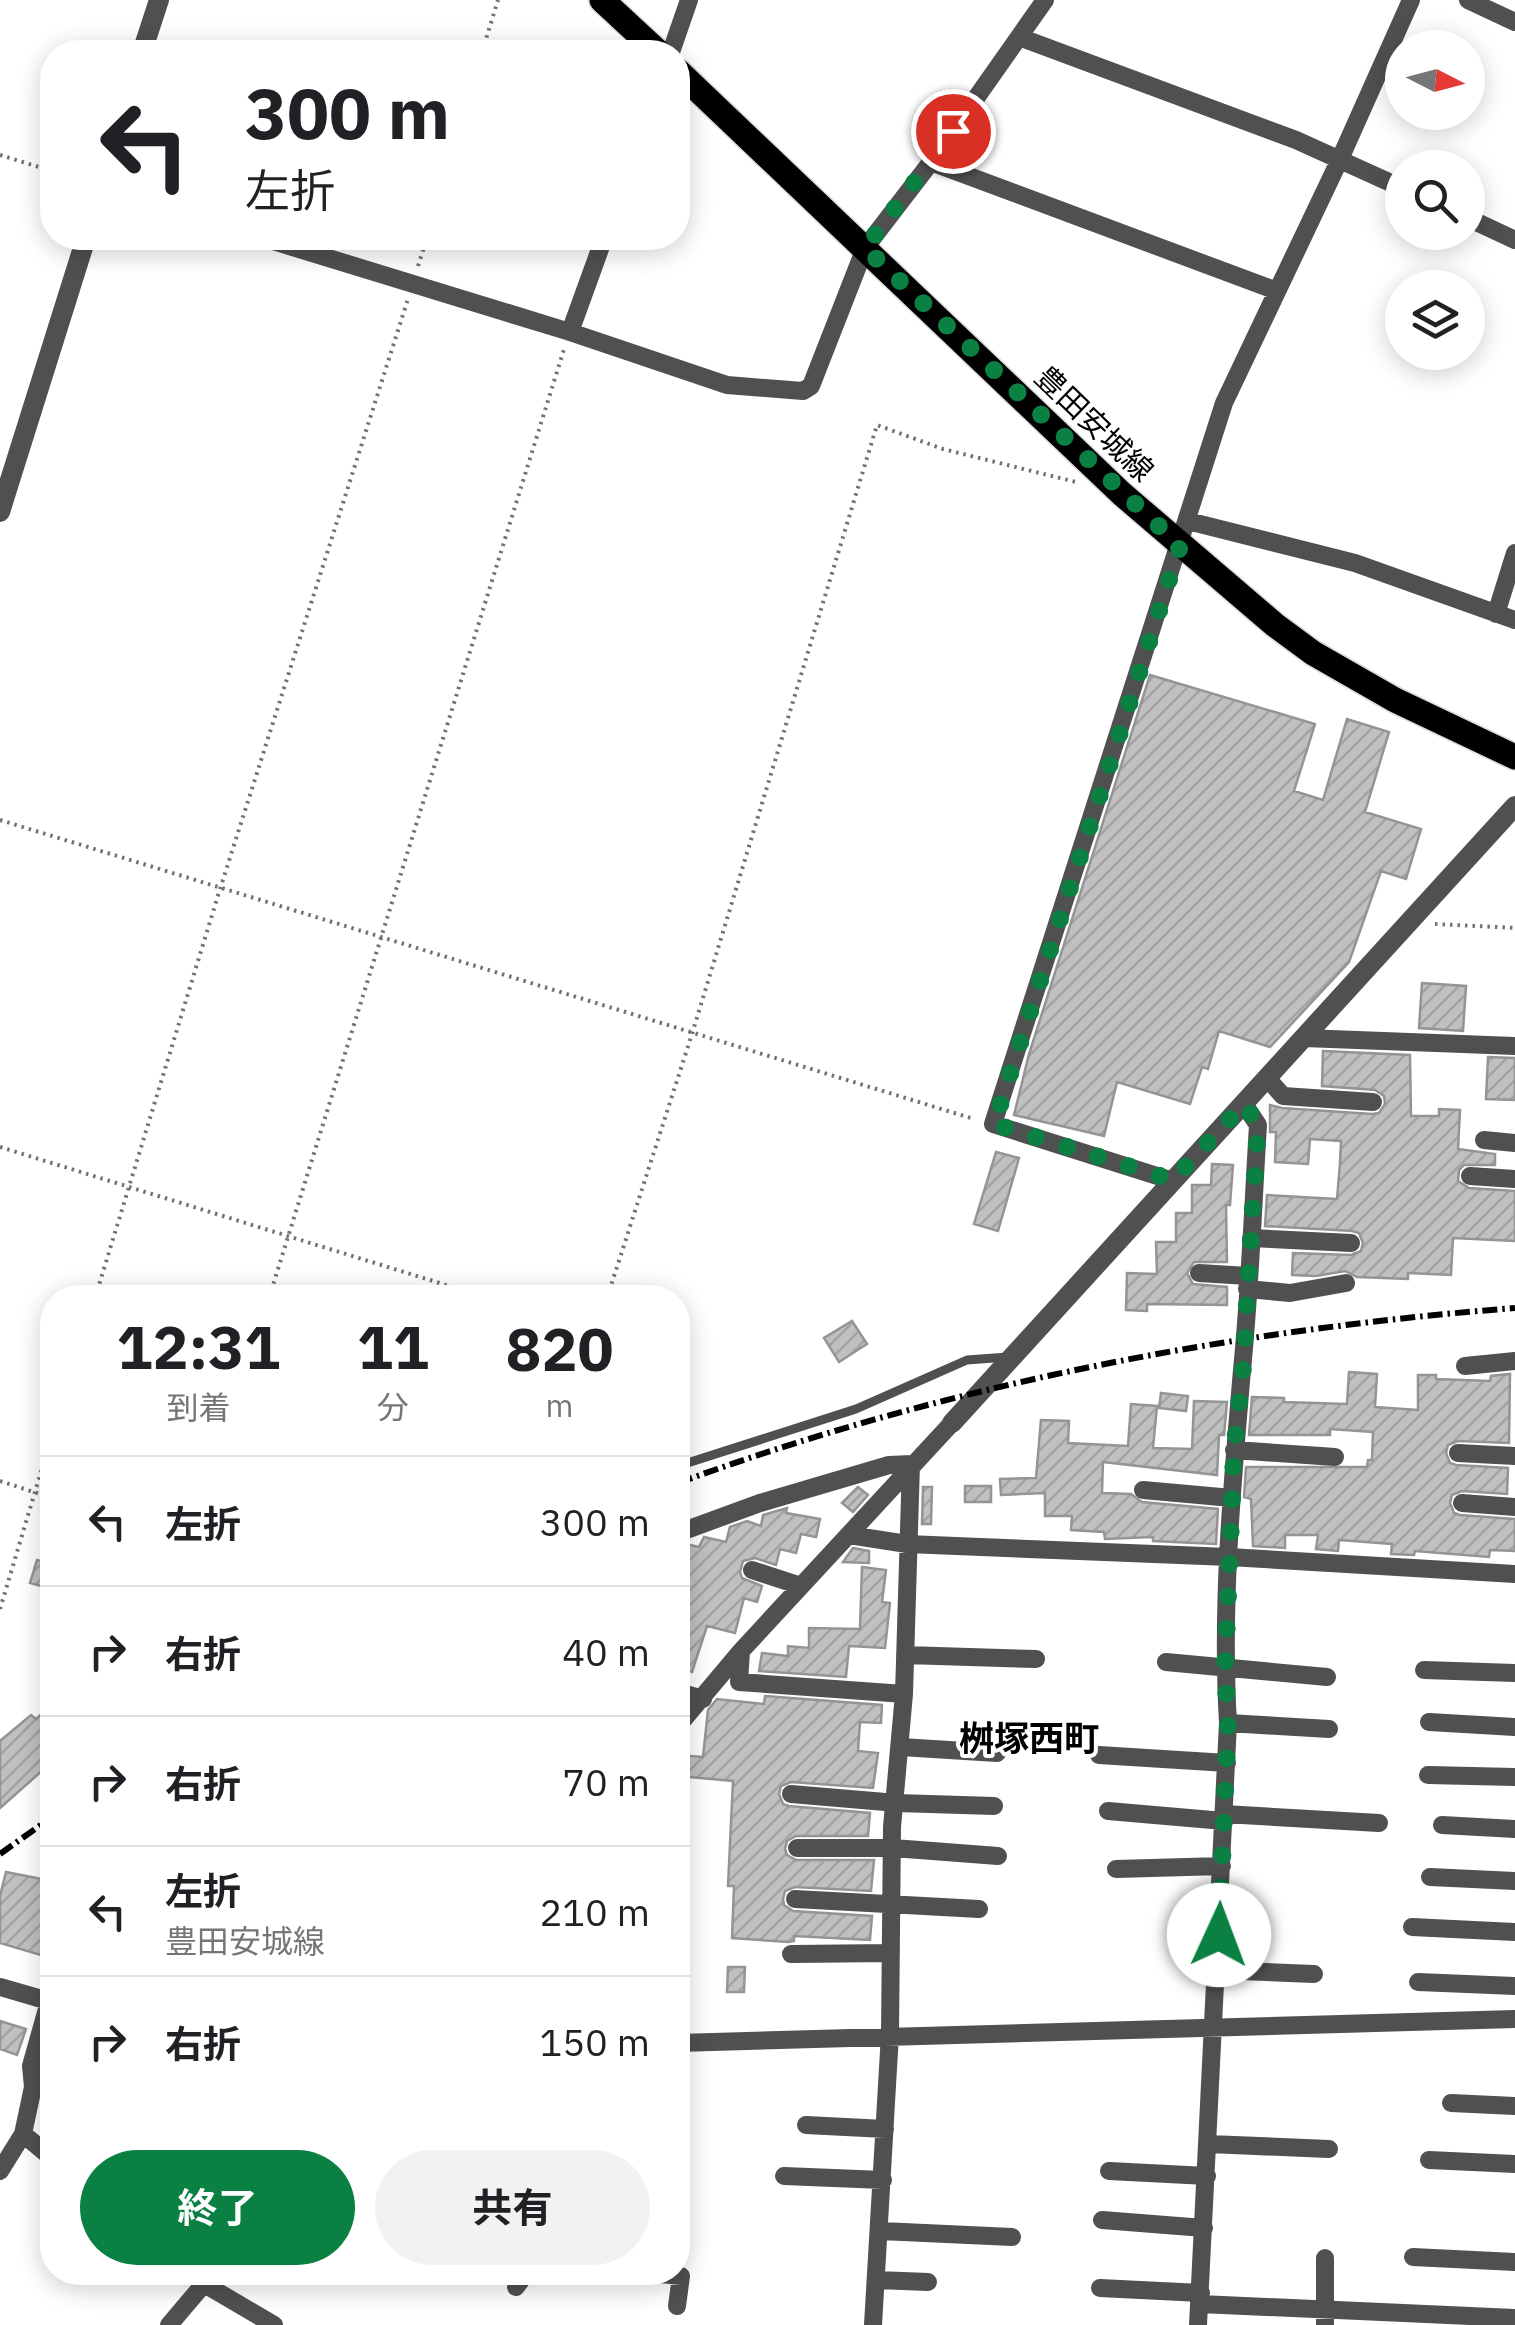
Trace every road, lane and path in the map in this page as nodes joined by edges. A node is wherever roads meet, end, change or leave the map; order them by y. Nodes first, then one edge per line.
1 (158, 0) edge
2 (498, 0) edge
3 (602, 0) edge
4 (690, 0) edge
5 (1045, 0) edge
6 (1410, 0) edge
7 (1468, 0) edge
8 (1515, 22) edge
9 (1019, 37) junction
10 (146, 40) edge
11 (486, 40) edge
12 (645, 40) edge
13 (675, 40) edge
14 (690, 82) edge
15 (0, 156) edge
16 (1340, 159) junction
17 (931, 162) junction
18 (40, 168) edge
19 (1385, 180) edge
20 (1485, 226) edge
21 (1515, 240) edge
22 (865, 248) junction
23 (82, 250) edge
24 (302, 250) edge
25 (423, 250) edge
26 (600, 250) edge
27 (412, 285) junction
28 (1277, 291) junction
29 (570, 332) junction
30 (1086, 485) dead end
31 (0, 512) edge
32 (1184, 534) junction
33 (1515, 553) edge
34 (1496, 614) junction
35 (1515, 620) edge
36 (1515, 757) edge
37 (1515, 806) edge
38 (0, 820) edge
39 (220, 890) junction
40 (1428, 924) dead end
41 (1515, 928) edge
42 (380, 939) junction
43 (692, 1034) junction
44 (1304, 1038) junction
45 (1515, 1046) edge
46 (1268, 1078) junction
47 (1372, 1102) dead end
48 (1244, 1104) junction
49 (994, 1124) junction
50 (1484, 1140) dead end
51 (1515, 1143) edge
52 (0, 1146) edge
53 (1470, 1176) dead end
54 (1173, 1180) junction
55 (1515, 1180) edge
56 (130, 1187) junction
57 (288, 1236) junction
58 (1250, 1238) junction
59 (1351, 1244) dead end
60 (1199, 1273) dead end
61 (1248, 1283) junction
62 (1346, 1283) dead end
63 (99, 1285) edge
64 (272, 1285) edge
65 (446, 1285) edge
66 (611, 1285) edge
67 (1011, 1357) junction
68 (1515, 1361) edge
69 (1466, 1366) dead end
70 (952, 1423) joint
71 (1234, 1450) junction
72 (1458, 1453) dead end
73 (1335, 1456) dead end
74 (1515, 1456) edge
75 (690, 1462) edge
76 (911, 1464) junction
77 (40, 1473) edge
78 (0, 1482) edge
79 (1143, 1490) dead end
80 (34, 1492) junction
81 (40, 1494) edge
82 (1232, 1498) junction
83 (1462, 1504) dead end
84 (1515, 1507) edge
85 (690, 1528) edge
86 (850, 1535) junction
87 (906, 1544) junction
88 (1230, 1557) junction
89 (752, 1570) dead end
90 (1515, 1574) edge
91 (802, 1586) junction
92 (0, 1609) edge
93 (741, 1651) junction
94 (905, 1655) junction
95 (1036, 1659) dead end
96 (1166, 1662) dead end
97 (1225, 1670) junction
98 (1424, 1670) dead end
99 (1515, 1674) edge
100 (1327, 1677) dead end
101 (904, 1694) junction
102 (690, 1695) edge
103 (703, 1699) junction
104 (690, 1713) edge
105 (1429, 1722) dead end
106 (1228, 1723) junction
107 (1515, 1727) edge
108 (1329, 1729) dead end
109 (901, 1747) junction
110 (997, 1754) dead end
111 (1099, 1755) dead end
112 (1227, 1763) junction
113 (1428, 1775) dead end
114 (1515, 1777) edge
115 (791, 1794) dead end
116 (897, 1803) junction
117 (994, 1806) dead end
118 (1108, 1811) dead end
119 (1224, 1818) junction
120 (1379, 1823) dead end
121 (1442, 1825) dead end
122 (1515, 1829) edge
123 (797, 1848) dead end
124 (893, 1848) junction
125 (998, 1856) dead end
126 (1222, 1866) junction
127 (1116, 1869) dead end
128 (1430, 1877) dead end
129 (1515, 1880) edge
130 (795, 1898) dead end
131 (892, 1906) junction
132 (978, 1909) dead end
133 (1412, 1927) dead end
134 (1515, 1932) edge
135 (891, 1952) junction
136 (790, 1954) dead end
137 (1218, 1970) junction
138 (1314, 1974) dead end
139 (1418, 1982) dead end
140 (1515, 1986) edge
141 (0, 1987) edge
142 (40, 1996) edge
143 (1515, 2019) edge
144 (1215, 2029) junction
145 (890, 2034) junction
146 (40, 2037) edge
147 (690, 2042) edge
148 (1450, 2102) dead end
149 (1515, 2106) edge
150 (806, 2125) dead end
151 (885, 2129) junction
152 (23, 2134) junction
153 (1209, 2144) junction
154 (40, 2148) edge
155 (1329, 2148) dead end
156 (1428, 2160) dead end
157 (1515, 2164) edge
158 (1109, 2171) dead end
159 (0, 2172) edge
160 (784, 2176) dead end
161 (1207, 2176) junction
162 (883, 2180) junction
163 (1102, 2220) dead end
164 (1204, 2228) junction
165 (880, 2231) junction
166 (1012, 2238) dead end
167 (1325, 2258) dead end
168 (1413, 2258) dead end
169 (1515, 2262) edge
170 (877, 2280) junction
171 (928, 2282) dead end
172 (205, 2285) edge
173 (218, 2285) edge
174 (680, 2285) edge
175 (1100, 2288) dead end
176 (1200, 2298) junction
177 (678, 2306) dead end
178 (1326, 2317) edge
179 (1515, 2318) edge
180 (169, 2325) edge
181 (274, 2325) edge
182 (873, 2325) edge
183 (1198, 2325) edge

1 - 10 street
2 - 11 path
3 - 12 main road
4 - 13 street
5 - 9 street
6 - 16 street
7 - 8 street
9 - 16 street
9 - 17 street
14 - 22 main road, 豊田安城線
15 - 18 path
16 - 19 street
16 - 28 street
17 - 22 street
17 - 28 street
20 - 21 street
22 - 29 street
22 - 32 main road, 豊田安城線
23 - 31 street
24 - 27 street
25 - 27 path
26 - 29 street
27 - 29 street
27 - 39 path
28 - 32 street
29 - 42 path
30 - 43 path
32 - 34 street
32 - 36 main road, 豊田安城線
32 - 49 street
33 - 34 street
34 - 35 street
37 - 44 street
38 - 39 path
39 - 42 path
39 - 56 path
40 - 41 path
42 - 43 path
42 - 57 path
43 - 49 path
43 - 66 path
44 - 45 street
44 - 46 street
46 - 47 street
46 - 48 street
48 - 54 street
48 - 58 street
49 - 54 street
50 - 51 street
52 - 56 path
53 - 55 street
54 - 67 street
56 - 57 path
56 - 63 path
57 - 64 path
57 - 65 path
58 - 59 street
58 - 61 street
60 - 61 street
61 - 62 street
61 - 71 street
67 - 70 street
67 - 75 lane
68 - 69 street
70 - 76 street
71 - 73 street
71 - 82 street
72 - 74 street
76 - 85 street
76 - 86 street
76 - 87 street
77 - 80 path
78 - 80 path
79 - 82 street
80 - 81 path
80 - 92 path
82 - 88 street
83 - 84 street
86 - 87 street
86 - 91 street
87 - 88 street
87 - 94 street
88 - 90 street
88 - 97 street
89 - 91 street
91 - 93 street
93 - 101 street
93 - 103 street
94 - 95 street
94 - 101 street
96 - 97 street
97 - 100 street
97 - 106 street
98 - 99 street
101 - 109 street
102 - 103 street
103 - 104 street
105 - 107 street
106 - 108 street
106 - 112 street
109 - 110 street
109 - 116 street
111 - 112 street
112 - 119 street
113 - 114 street
115 - 116 street
116 - 117 street
116 - 124 street
118 - 119 street
119 - 120 street
119 - 126 street
121 - 122 street
123 - 124 street
124 - 125 street
124 - 131 street
126 - 127 street
126 - 137 street
128 - 129 street
130 - 131 street
131 - 132 street
131 - 135 street
133 - 134 street
135 - 136 street
135 - 145 street
137 - 138 street
137 - 144 street
139 - 140 street
141 - 142 street
143 - 144 street
144 - 145 street
144 - 153 street
145 - 147 street
145 - 151 street
146 - 152 street
148 - 149 street
150 - 151 street
151 - 162 street
152 - 154 street
152 - 159 street
153 - 155 street
153 - 161 street
156 - 157 street
158 - 161 street
160 - 162 street
161 - 164 street
162 - 165 street
163 - 164 street
164 - 176 street
165 - 166 street
165 - 170 street
167 - 178 street
168 - 169 street
170 - 171 street
170 - 182 street
172 - 180 street
173 - 181 street
174 - 177 street
175 - 176 street
176 - 178 street
176 - 183 street
178 - 179 street

